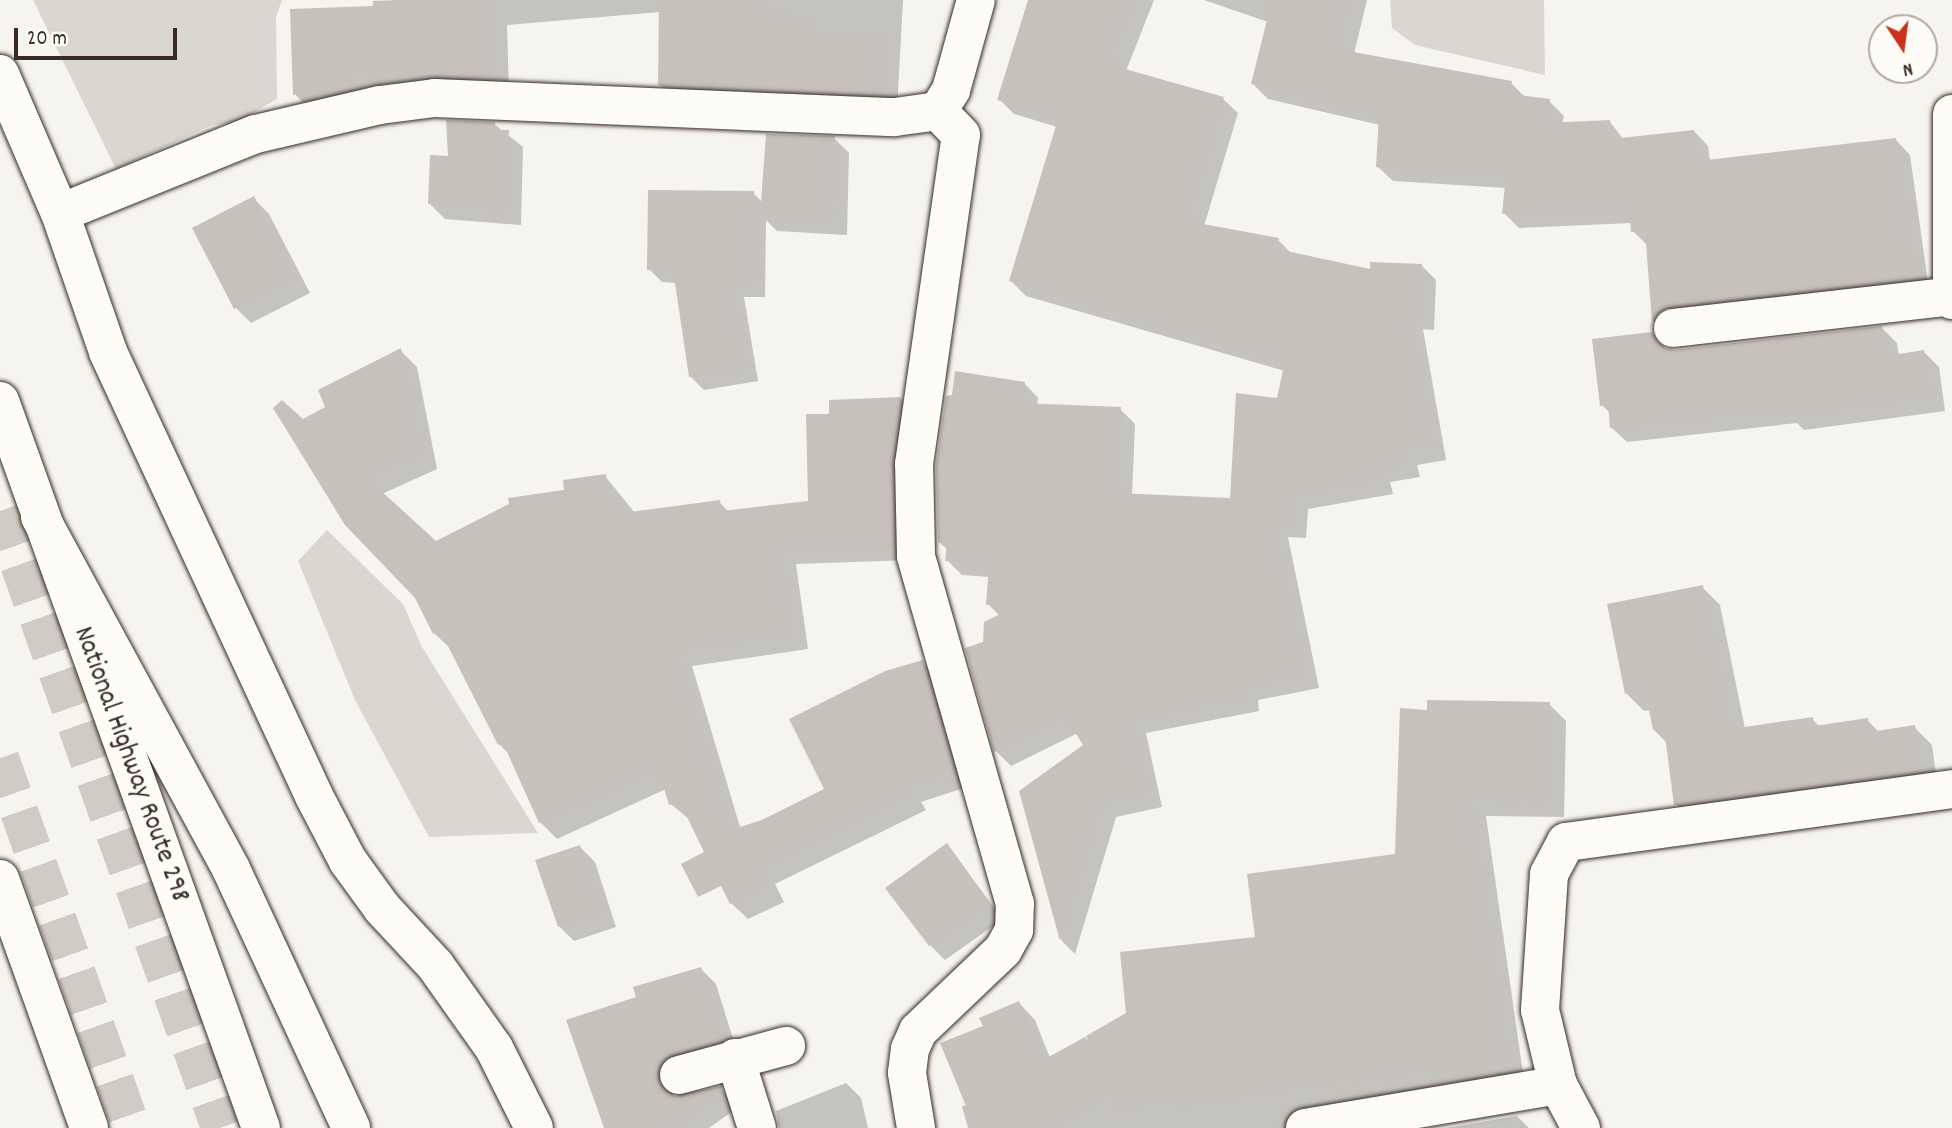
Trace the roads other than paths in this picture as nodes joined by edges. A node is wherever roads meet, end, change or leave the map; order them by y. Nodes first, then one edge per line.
1 (976, 0) edge
2 (0, 74) edge
3 (938, 111) junction
4 (1952, 114) edge
5 (60, 213) junction
6 (1952, 298) edge
7 (1673, 328) dead end
8 (0, 401) edge
9 (40, 517) junction
10 (1952, 789) edge
11 (0, 879) edge
12 (786, 1046) dead end
13 (735, 1058) junction
14 (679, 1075) dead end
15 (1558, 1085) junction
16 (89, 1128) edge
17 (261, 1128) edge
18 (351, 1128) edge
19 (534, 1128) edge
20 (757, 1128) edge
21 (916, 1128) edge
22 (1306, 1128) edge
23 (1581, 1128) edge

1 - 3 main road
2 - 5 main road
3 - 5 main road
3 - 21 main road
4 - 6 main road
5 - 19 main road
6 - 7 main road
8 - 9 main road, National Highway Route 298
9 - 17 main road, National Highway Route 298
9 - 18 main road
10 - 15 main road
11 - 16 main road
12 - 13 main road
13 - 14 main road
13 - 20 main road
15 - 22 main road
15 - 23 main road

